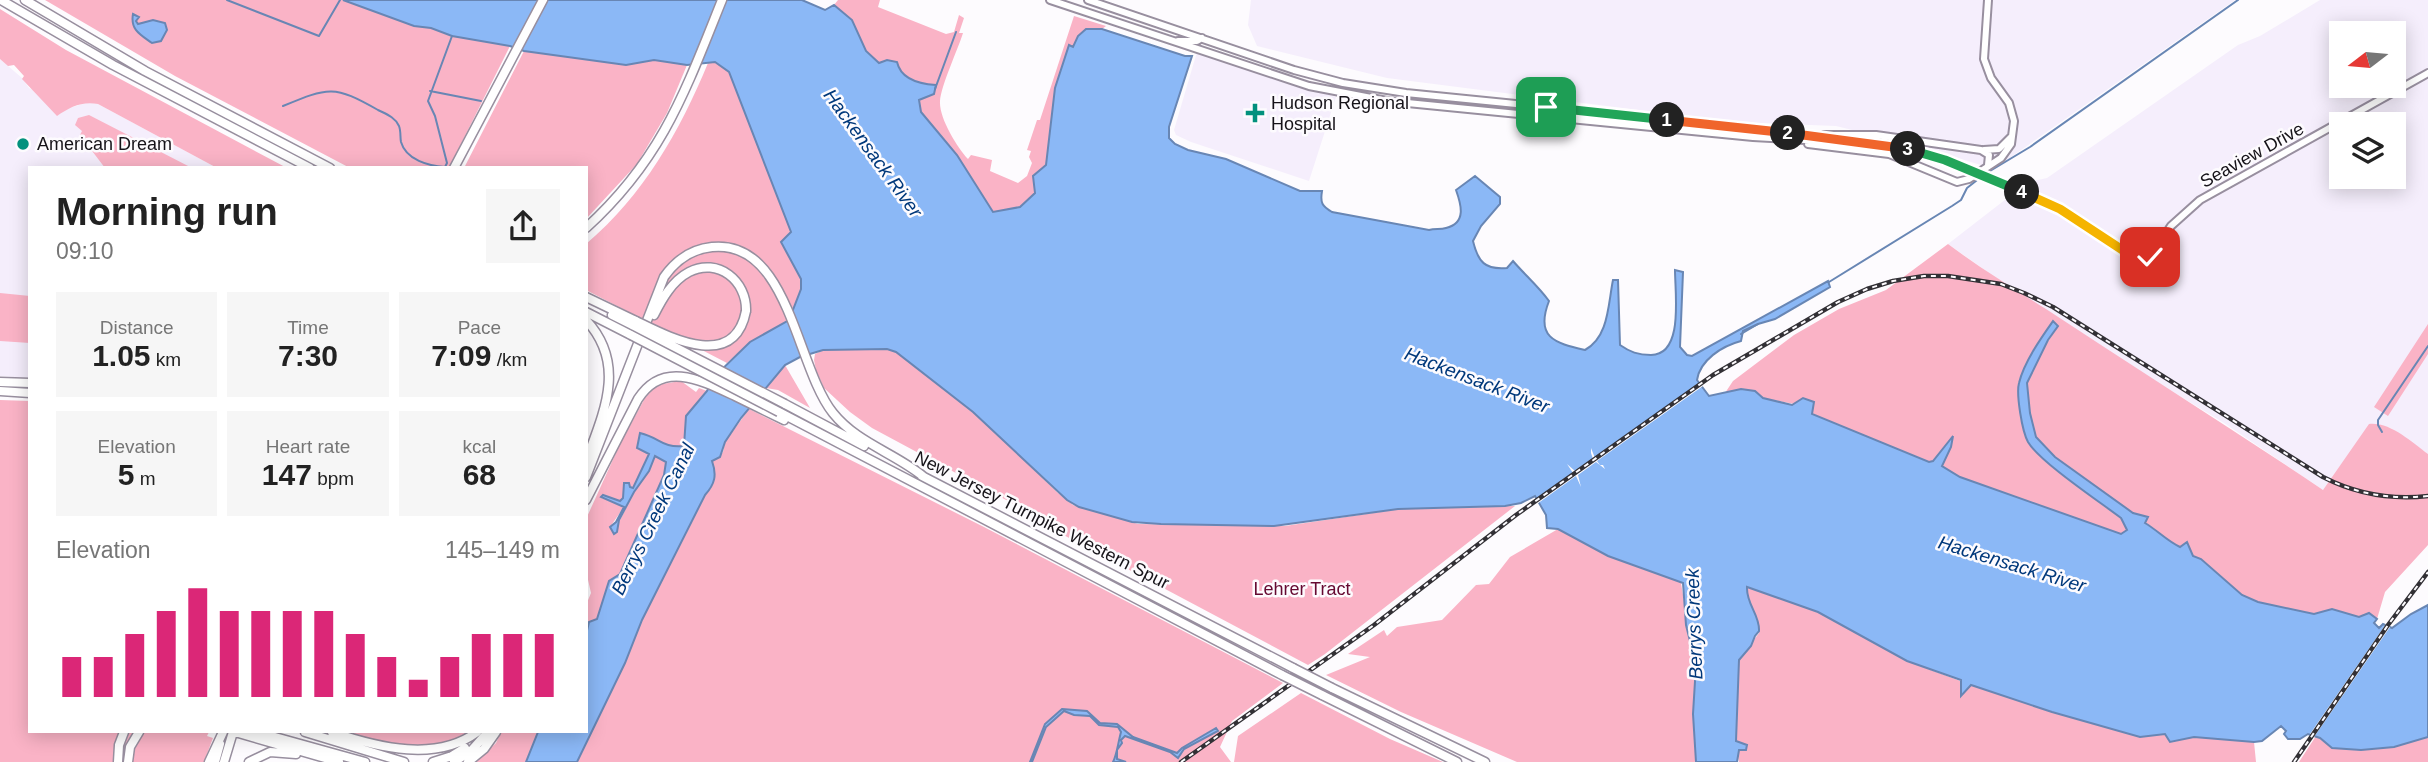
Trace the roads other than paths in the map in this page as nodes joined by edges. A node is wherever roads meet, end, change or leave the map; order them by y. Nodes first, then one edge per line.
1 (1, 0) edge
2 (25, 0) edge
3 (543, 0) edge
4 (722, 0) edge
5 (1050, 0) edge
6 (1088, 0) edge
7 (1989, 0) edge
8 (1202, 38) junction
9 (1176, 42) junction
10 (2428, 73) edge
11 (1810, 136) junction
12 (2012, 137) junction
13 (1771, 138) junction
14 (1839, 141) junction
15 (1980, 150) junction
16 (306, 166) edge
17 (326, 166) edge
18 (455, 166) edge
19 (1987, 167) junction
20 (588, 226) edge
21 (588, 300) edge
22 (588, 313) edge
23 (588, 323) edge
24 (633, 327) junction
25 (648, 332) edge
26 (648, 332) edge
27 (648, 332) edge
28 (648, 332) edge
29 (0, 382) edge
30 (28, 383) edge
31 (0, 391) edge
32 (28, 393) edge
33 (780, 411) junction
34 (588, 455) edge
35 (588, 472) edge
36 (924, 477) junction
37 (588, 492) edge
38 (588, 493) edge
39 (138, 733) edge
40 (223, 733) edge
41 (223, 733) edge
42 (234, 733) edge
43 (308, 733) edge
44 (336, 733) edge
45 (476, 733) edge
46 (481, 733) edge
47 (487, 733) edge
48 (495, 733) edge
49 (254, 734) edge
50 (123, 735) edge
51 (285, 746) junction
52 (312, 752) junction
53 (118, 762) edge
54 (128, 762) edge
55 (209, 762) edge
56 (215, 762) edge
57 (225, 762) edge
58 (249, 762) edge
59 (337, 762) edge
60 (365, 762) edge
61 (404, 762) edge
62 (433, 762) edge
63 (454, 762) edge
64 (468, 762) edge
65 (1457, 762) edge
66 (1485, 762) edge

1 - 16 highway
2 - 17 highway
3 - 18 highway
4 - 20 highway
5 - 9 main road
6 - 8 main road
7 - 12 main road
8 - 9 main road
8 - 11 main road
9 - 13 main road
10 - 14 main road, Seaview Drive, bridge
11 - 14 main road
11 - 15 main road
12 - 15 main road
12 - 19 main road
13 - 14 main road
13 - 19 main road
15 - 19 main road
21 - 24 highway, New Jersey Turnpike Western Spur
22 - 24 highway, New Jersey Turnpike Western Spur
23 - 34 highway
24 - 25 highway, bridge
24 - 33 highway, New Jersey Turnpike Western Spur, bridge
26 - 27 highway, bridge
28 - 37 highway, bridge
29 - 30 highway
31 - 32 highway
33 - 36 highway, New Jersey Turnpike Western Spur
33 - 38 highway
33 - 65 highway, New Jersey Turnpike Western Spur, bridge
35 - 36 highway
36 - 66 highway, New Jersey Turnpike Western Spur, bridge
39 - 54 highway
40 - 55 highway
41 - 56 highway
42 - 57 highway
43 - 61 highway
44 - 45 highway
46 - 62 highway
47 - 63 highway
48 - 64 highway
49 - 51 highway
50 - 53 highway
51 - 52 highway
51 - 58 highway
52 - 59 highway
52 - 60 highway

